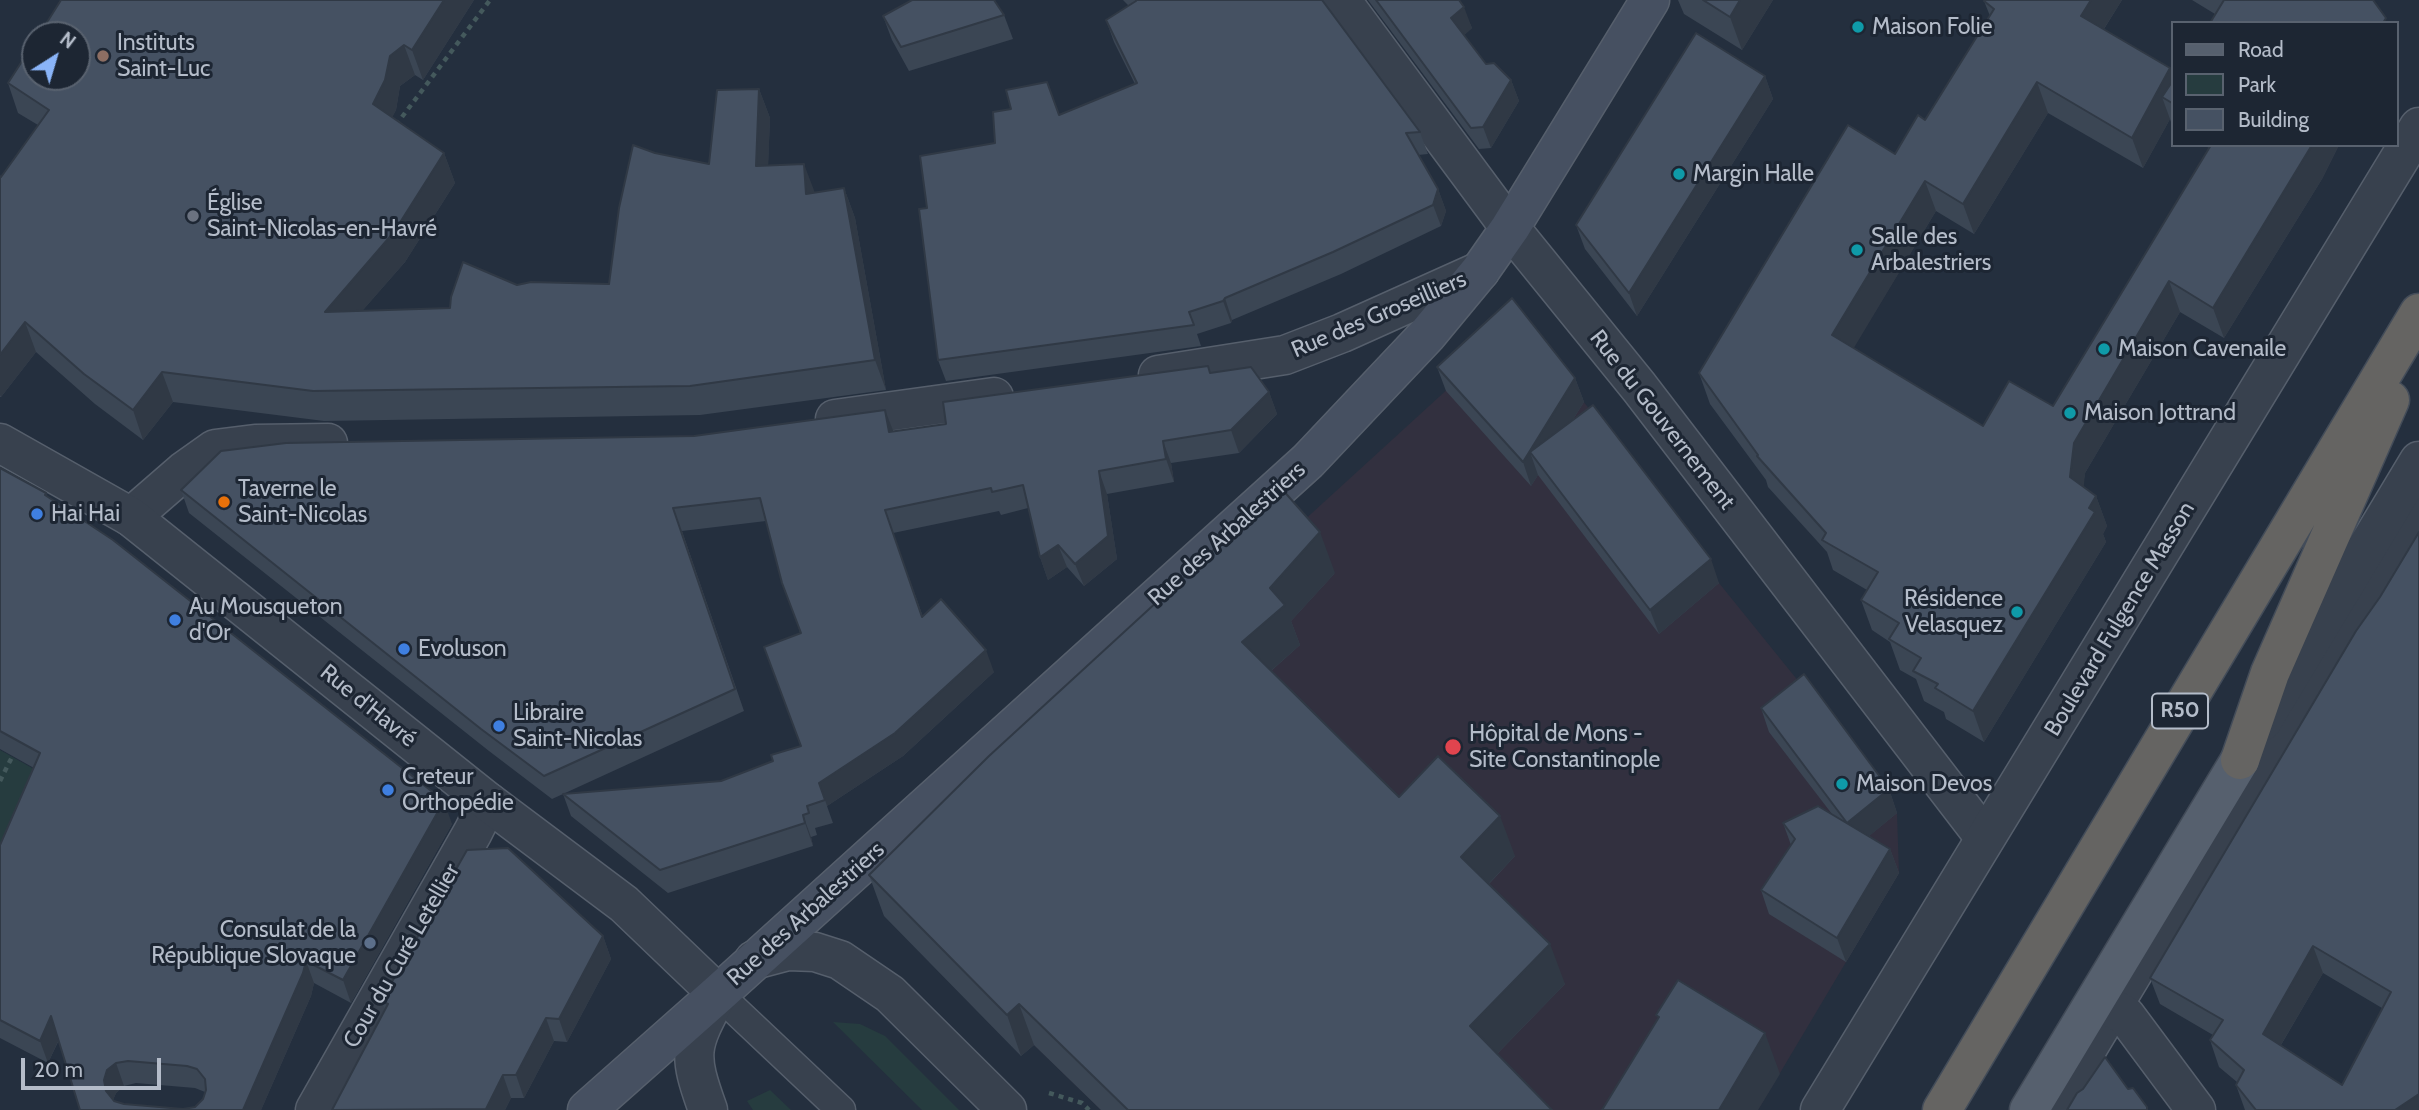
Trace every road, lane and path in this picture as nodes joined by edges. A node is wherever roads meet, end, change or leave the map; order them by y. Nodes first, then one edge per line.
1 (490, 0) edge
2 (1341, 0) edge
3 (1650, 0) edge
4 (395, 126) edge
5 (2419, 127) edge
6 (1510, 228) junction
7 (1480, 271) junction
8 (2419, 313) edge
9 (2419, 341) edge
10 (1126, 379) edge
11 (1030, 392) edge
12 (798, 424) edge
13 (367, 442) edge
14 (0, 443) edge
15 (2419, 461) edge
16 (2419, 508) edge
17 (131, 517) junction
18 (12, 757) edge
19 (2240, 760) junction
20 (0, 781) edge
21 (488, 802) junction
22 (1985, 838) junction
23 (2218, 839) junction
24 (754, 960) junction
25 (718, 994) junction
26 (2108, 1004) junction
27 (1049, 1093) dead end
28 (315, 1110) edge
29 (587, 1110) edge
30 (708, 1110) edge
31 (841, 1110) edge
32 (1007, 1110) edge
33 (1089, 1110) edge
34 (1820, 1110) edge
35 (1942, 1110) edge
36 (2029, 1110) edge
37 (2056, 1110) edge
38 (2196, 1110) edge

1 - 4 path
2 - 6 street, Rue du Gouvernement
3 - 6 main road, Rue des Arbalestriers
5 - 22 street, Boulevard Fulgence Masson
6 - 7 main road, Rue des Arbalestriers
6 - 22 street, Rue du Gouvernement
7 - 10 street, Rue des Groseilliers
7 - 24 main road, Rue des Arbalestriers
8 - 35 highway, R50
9 - 19 highway
11 - 12 street
13 - 17 street
14 - 17 street, Rue d'Havré
15 - 19 street
16 - 23 lane
17 - 21 street, Rue d'Havré
18 - 20 path
19 - 23 lane
19 - 26 main road
21 - 25 street, Rue d'Havré
21 - 28 street, Cour du Curé Letellier
22 - 34 street, Boulevard Fulgence Masson
23 - 26 lane
24 - 25 main road, Rue des Arbalestriers
24 - 32 street
25 - 29 main road, Rue des Arbalestriers
25 - 30 street
25 - 31 lane
26 - 36 main road
26 - 37 lane
26 - 38 street
27 - 33 path

